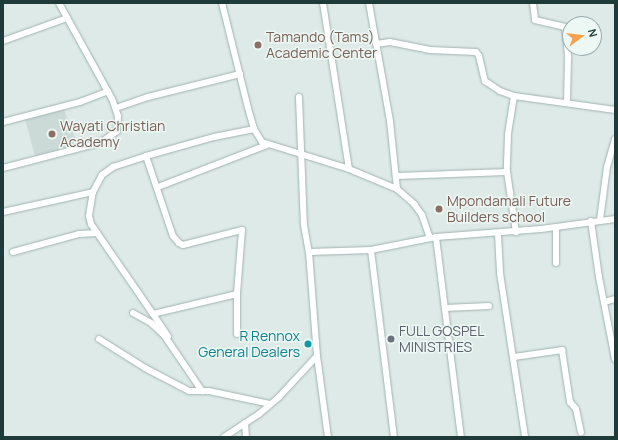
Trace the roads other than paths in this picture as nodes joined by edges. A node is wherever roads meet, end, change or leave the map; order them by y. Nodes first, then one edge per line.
1 (60, 3) edge
2 (222, 3) edge
3 (323, 3) edge
4 (369, 3) edge
5 (533, 3) edge
6 (68, 18) junction
7 (3, 41) edge
8 (376, 44) junction
9 (240, 74) junction
10 (108, 91) junction
11 (514, 96) junction
12 (299, 97) dead end
13 (567, 102) junction
14 (116, 108) junction
15 (615, 110) edge
16 (3, 122) edge
17 (254, 129) junction
18 (615, 139) edge
19 (267, 145) junction
20 (302, 153) junction
21 (146, 156) junction
22 (3, 168) edge
23 (349, 169) junction
24 (508, 172) junction
25 (397, 176) junction
26 (158, 187) junction
27 (397, 189) junction
28 (93, 192) junction
29 (3, 212) edge
30 (615, 219) edge
31 (600, 220) junction
32 (591, 221) junction
33 (556, 227) junction
34 (516, 232) junction
35 (97, 233) junction
36 (498, 234) junction
37 (433, 238) junction
38 (371, 250) junction
39 (13, 252) dead end
40 (309, 252) junction
41 (556, 263) dead end
42 (237, 294) junction
43 (615, 299) edge
44 (604, 302) junction
45 (489, 306) dead end
46 (445, 308) junction
47 (133, 313) dead end
48 (153, 314) junction
49 (237, 334) dead end
50 (99, 339) dead end
51 (317, 356) junction
52 (183, 357) dead end
53 (514, 357) junction
54 (615, 359) edge
55 (202, 391) junction
56 (270, 404) junction
57 (245, 423) junction
58 (581, 432) dead end
59 (224, 437) edge
60 (246, 437) edge
61 (328, 437) edge
62 (394, 437) edge
63 (461, 437) edge
64 (525, 437) edge

1 - 6 street
2 - 9 street
3 - 23 street
4 - 8 street
5 - 13 street
6 - 7 street
6 - 10 street
8 - 11 street
8 - 25 street
9 - 14 street
9 - 17 street
10 - 14 street
10 - 16 street
11 - 13 street
11 - 24 street
12 - 20 street
13 - 15 street
14 - 22 street
17 - 19 street
17 - 21 street
18 - 31 street
19 - 20 street
19 - 26 street
20 - 23 street
20 - 40 street
21 - 26 street
21 - 28 street
23 - 27 street
24 - 25 street
24 - 34 street
25 - 27 street
26 - 42 street
27 - 37 street
28 - 29 street
28 - 35 street
30 - 31 street
31 - 32 street
32 - 33 street
32 - 44 street
33 - 34 street
33 - 41 street
34 - 36 street
35 - 39 street
35 - 48 street
36 - 37 street
36 - 53 street
37 - 38 street
37 - 46 street
38 - 40 street
38 - 62 street
40 - 51 street
42 - 48 street
42 - 49 street
43 - 44 street
44 - 54 street
45 - 46 street
46 - 63 street
47 - 55 street
48 - 52 street
50 - 55 street
51 - 56 street
51 - 61 street
53 - 58 street
53 - 64 street
55 - 56 street
56 - 57 street
57 - 59 street
57 - 60 street

